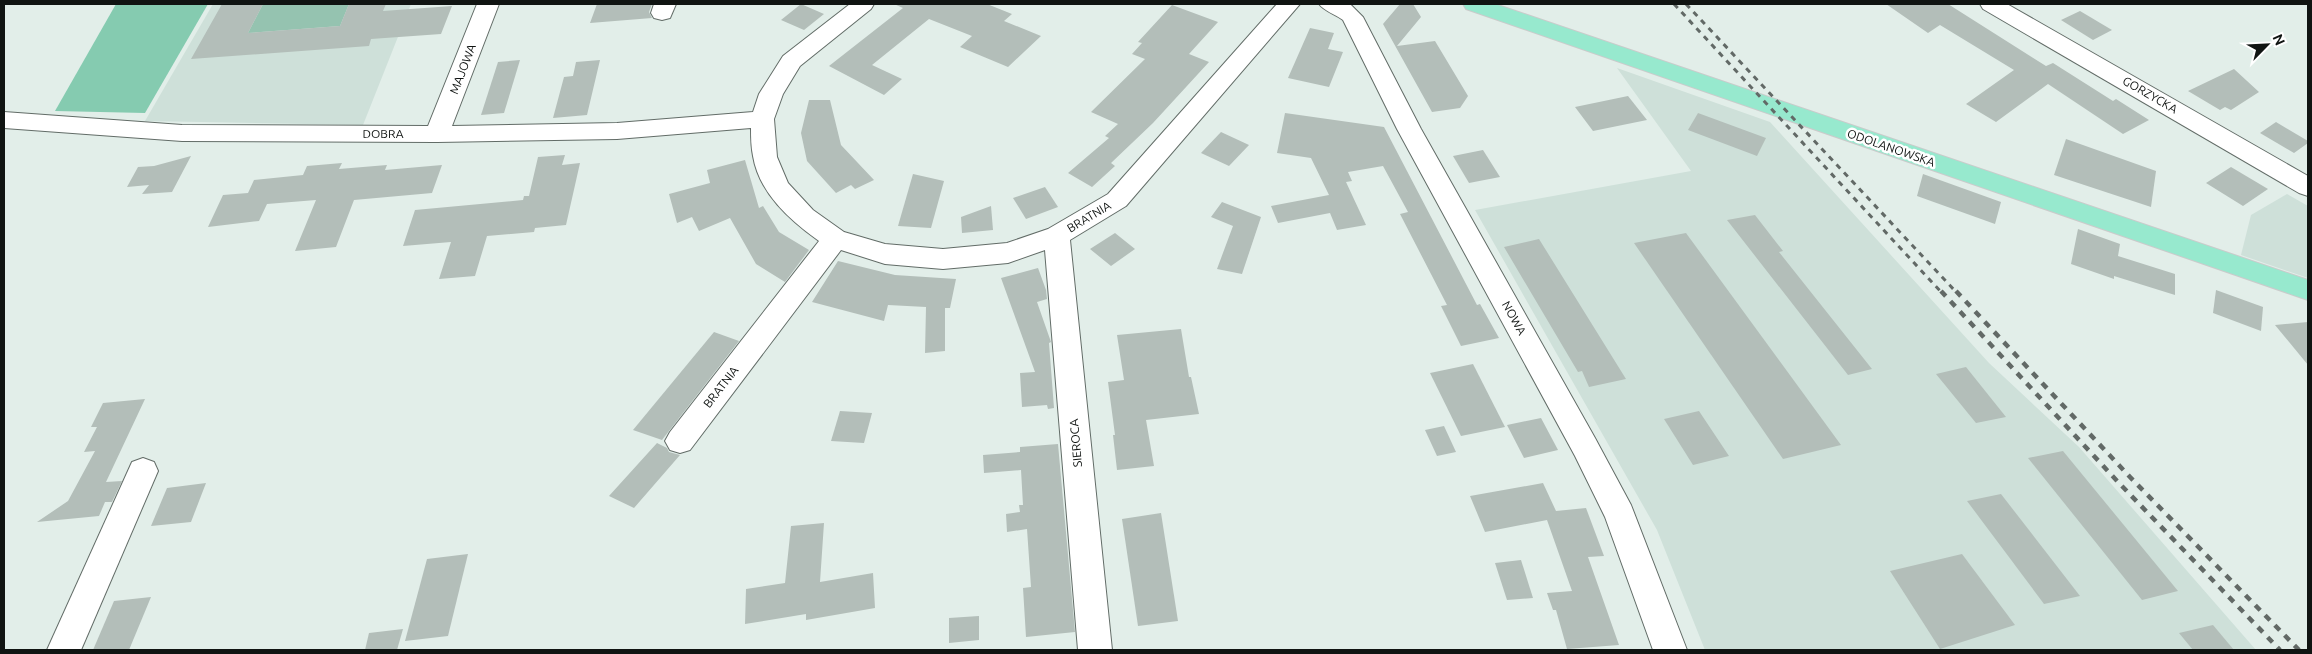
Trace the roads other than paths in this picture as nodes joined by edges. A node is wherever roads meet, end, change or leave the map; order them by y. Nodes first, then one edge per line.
1 (488, 4) edge
2 (863, 4) edge
3 (1289, 4) edge
4 (1330, 4) edge
5 (1474, 4) edge
6 (1991, 4) edge
7 (762, 118) junction
8 (4, 120) edge
9 (437, 134) junction
10 (2308, 186) edge
11 (1057, 236) junction
12 (835, 239) junction
13 (2308, 290) edge
14 (680, 441) dead end
15 (143, 471) dead end
16 (64, 650) edge
17 (1095, 650) edge
18 (1670, 650) edge

1 - 9 street, MAJOWA
2 - 7 street, BRATNIA
3 - 11 street, BRATNIA
4 - 18 street, NOWA
5 - 13 main road, ODOLANOWSKA
6 - 10 street, GORZYCKA
7 - 9 street, DOBRA
7 - 12 street, BRATNIA
8 - 9 street, DOBRA
11 - 12 street, BRATNIA
11 - 17 street, SIEROCA
12 - 14 street, BRATNIA
15 - 16 street

